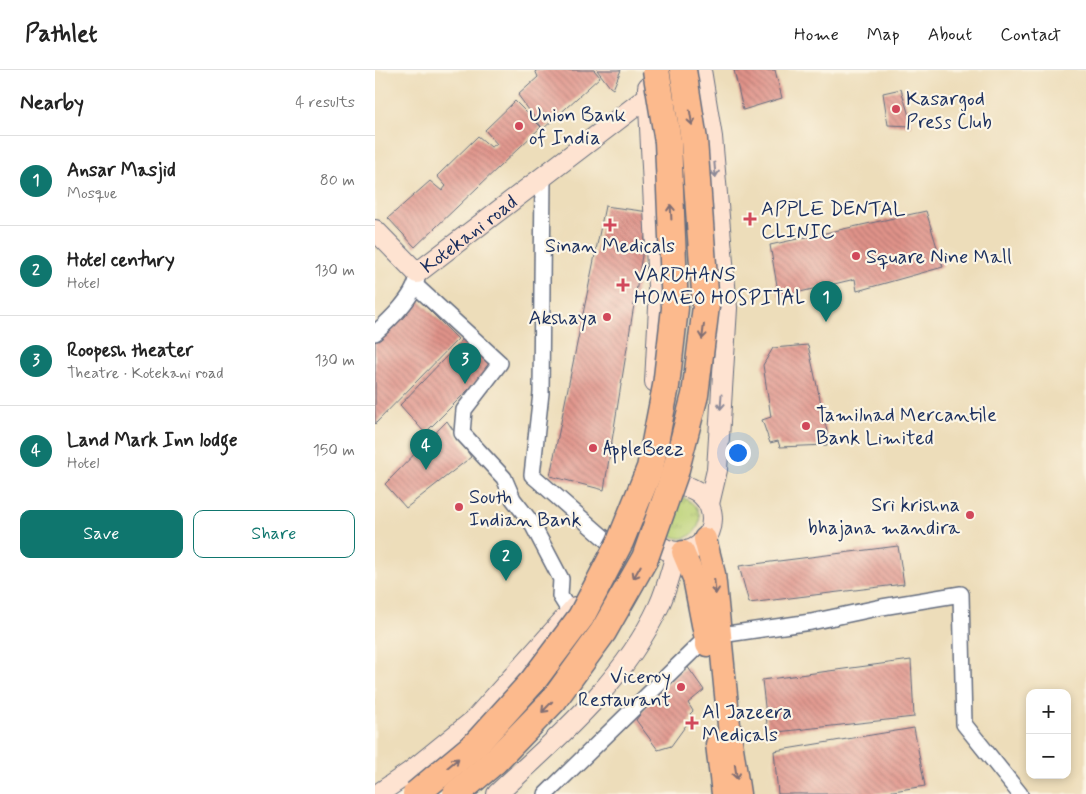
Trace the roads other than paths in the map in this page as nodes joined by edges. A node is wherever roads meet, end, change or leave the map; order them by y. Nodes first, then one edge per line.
1 (644, 70) edge
2 (656, 70) edge
3 (683, 70) edge
4 (701, 70) edge
5 (650, 95) junction
6 (543, 177) junction
7 (375, 230) edge
8 (416, 279) junction
9 (375, 333) edge
10 (659, 493) junction
11 (709, 504) junction
12 (646, 516) junction
13 (705, 539) junction
14 (619, 551) junction
15 (680, 552) junction
16 (570, 612) junction
17 (715, 636) junction
18 (378, 794) edge
19 (416, 794) edge
20 (456, 794) edge
21 (497, 794) edge
22 (547, 794) edge
23 (723, 794) edge
24 (739, 794) edge
25 (1020, 794) edge

1 - 5 street
19 -> 2 highway, bridge
3 -> 20 highway, bridge
4 -> 11 street
5 - 6 street, Kotekani road
5 - 10 street
6 - 8 street, Kotekani road
6 - 14 street
7 - 8 street, Kotekani road
8 - 9 street
8 - 16 street
10 - 11 street
10 - 12 street
11 - 13 street
12 - 14 street
12 - 15 street
13 - 15 street
13 -> 17 main road
14 - 16 street
15 - 17 main road
15 - 21 street
16 - 18 street
17 - 22 street
17 - 23 main road
17 -> 24 main road
17 - 25 street

